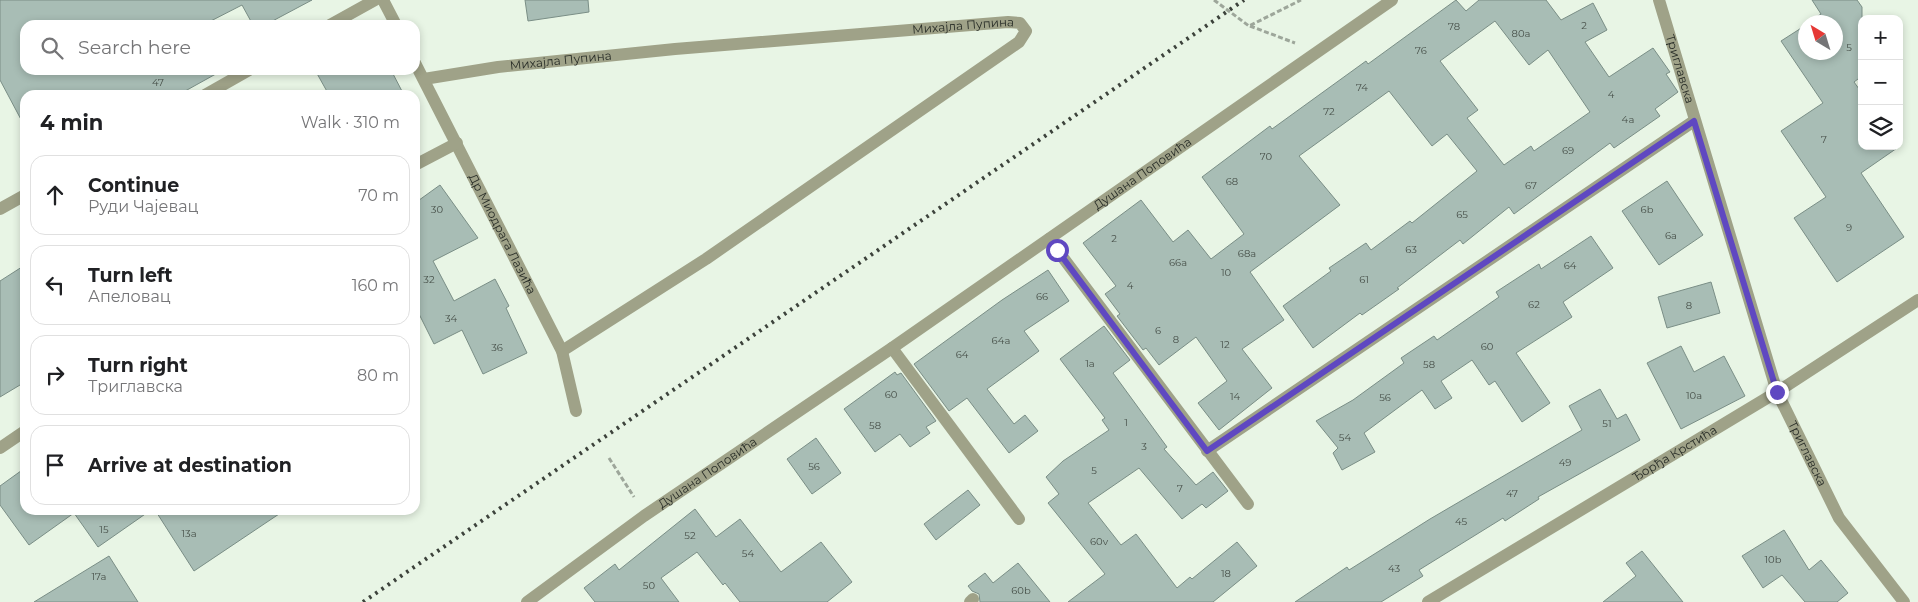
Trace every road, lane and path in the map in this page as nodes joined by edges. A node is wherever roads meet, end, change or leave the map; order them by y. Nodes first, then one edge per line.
1 (375, 0) edge
2 (382, 0) edge
3 (1214, 0) edge
4 (1301, 0) edge
5 (1392, 0) edge
6 (1659, 0) edge
7 (339, 20) edge
8 (393, 20) edge
9 (1249, 26) junction
10 (1295, 43) dead end
11 (420, 72) edge
12 (240, 75) edge
13 (424, 79) junction
14 (214, 90) edge
15 (1694, 121) junction
16 (457, 143) junction
17 (420, 162) edge
18 (20, 198) edge
19 (0, 209) edge
20 (1049, 239) junction
21 (1918, 300) edge
22 (892, 348) junction
23 (562, 351) junction
24 (1777, 392) junction
25 (576, 410) dead end
26 (20, 434) edge
27 (0, 448) edge
28 (1207, 451) junction
29 (608, 458) dead end
30 (634, 497) dead end
31 (1248, 504) dead end
32 (1019, 519) dead end
33 (527, 602) edge
34 (1428, 602) edge
35 (1904, 602) edge

1 - 7 street
2 - 8 street
3 - 9 path
4 - 9 path
5 - 20 street, Душана Поповића
6 - 15 street, Триглавска
9 - 10 path
11 - 13 street, Др Миодрага Лазића
12 - 14 street
13 - 16 street, Др Миодрага Лазића
13 - 23 street, Михајла Пупина
15 - 24 street, Триглавска
15 - 28 street
16 - 17 street
16 - 23 street, Др Миодрага Лазића
18 - 19 street
20 - 22 street, Душана Поповића
20 - 28 street
21 - 24 street, Ђорђа Крстића
22 - 32 street
22 - 33 street, Душана Поповића
23 - 25 street, Др Миодрага Лазића
24 - 34 street, Ђорђа Крстића
24 - 35 street, Триглавска
26 - 27 street
28 - 31 street
29 - 30 path

